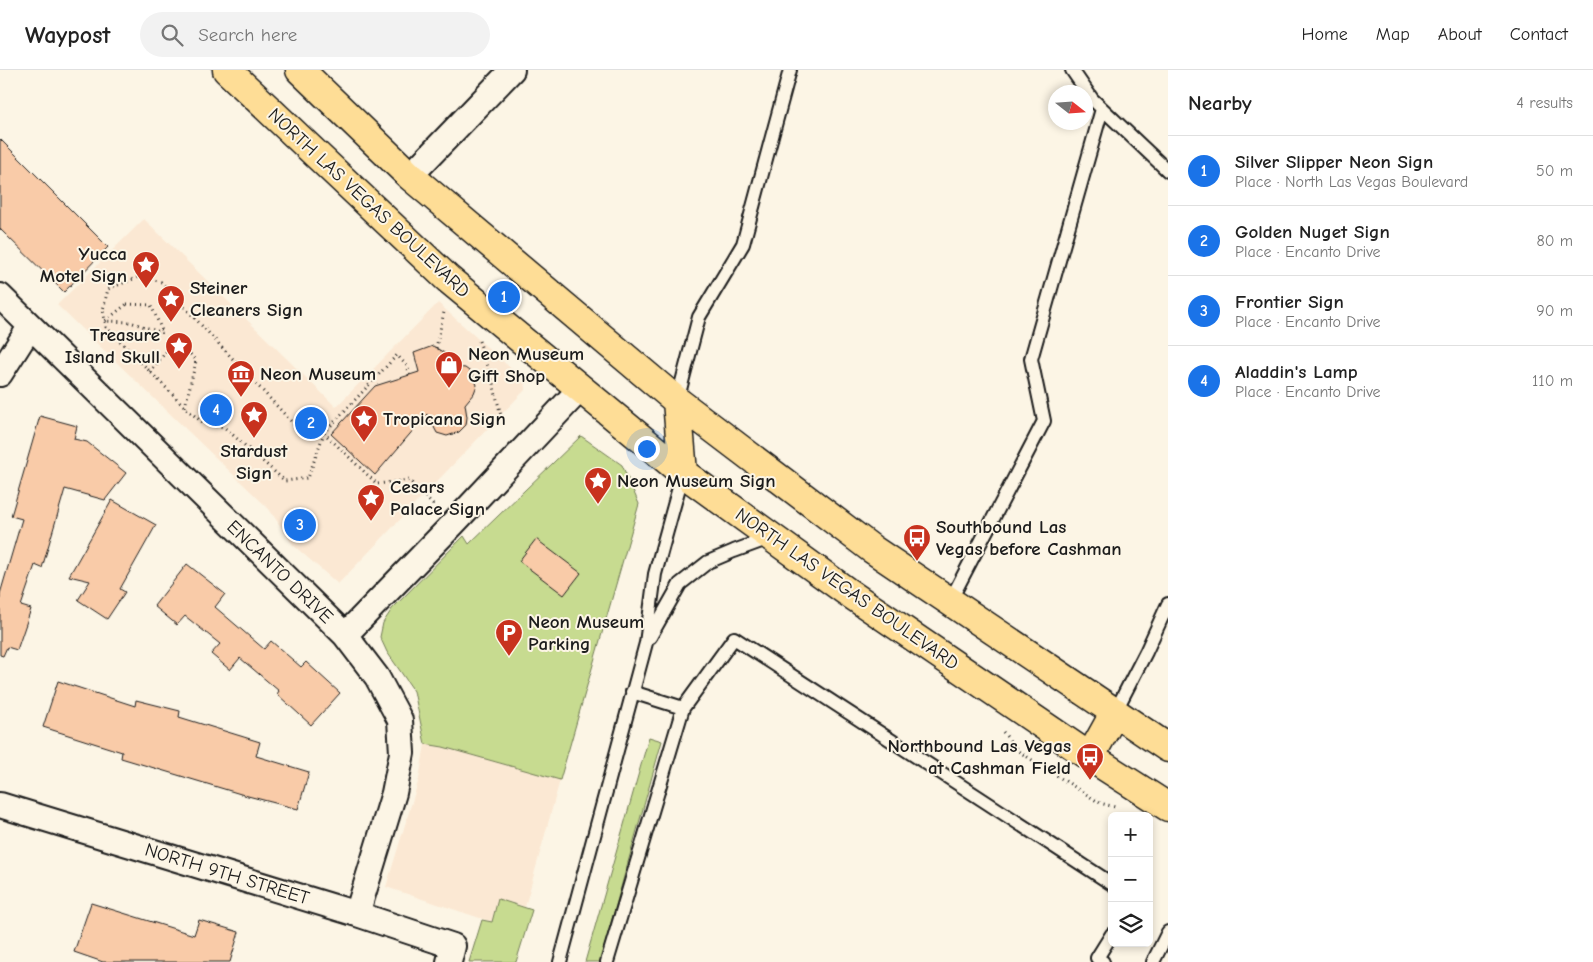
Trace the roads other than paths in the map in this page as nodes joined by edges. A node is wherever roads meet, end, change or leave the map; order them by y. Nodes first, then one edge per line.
1 (227, 70) edge
2 (300, 70) edge
3 (512, 70) edge
4 (790, 70) edge
5 (1072, 70) edge
6 (1102, 109) junction
7 (1168, 172) edge
8 (410, 176) junction
9 (0, 296) edge
10 (30, 327) junction
11 (0, 374) edge
12 (580, 389) junction
13 (677, 401) junction
14 (683, 473) junction
15 (772, 537) junction
16 (950, 601) junction
17 (1168, 604) edge
18 (345, 635) junction
19 (646, 643) junction
20 (632, 692) junction
21 (683, 708) junction
22 (1115, 712) junction
23 (1168, 748) edge
24 (1090, 757) junction
25 (0, 805) edge
26 (1168, 808) edge
27 (1108, 881) edge
28 (357, 914) junction
29 (1168, 932) edge
30 (1108, 940) edge
31 (451, 954) edge
32 (560, 962) edge
33 (607, 962) edge
34 (1103, 962) edge
35 (1153, 962) edge

1 - 12 main road, NORTH LAS VEGAS BOULEVARD
2 - 8 main road
3 - 8 street
4 - 13 lane
5 - 6 lane
6 - 7 lane
6 - 16 lane
8 - 13 main road
9 - 10 street, ENCANTO DRIVE
10 - 11 street
10 - 18 street, ENCANTO DRIVE
12 - 14 main road, NORTH LAS VEGAS BOULEVARD
12 - 18 street
13 - 14 main road
13 - 16 main road
14 - 15 main road, NORTH LAS VEGAS BOULEVARD
14 - 19 lane
15 - 19 lane
15 - 24 main road, NORTH LAS VEGAS BOULEVARD
16 - 22 main road
17 - 22 lane
18 - 28 street, ENCANTO DRIVE
19 - 20 lane
20 - 21 lane
20 - 32 lane
21 - 27 lane
21 - 33 lane
22 - 23 main road
22 - 24 main road
24 - 26 main road, NORTH LAS VEGAS BOULEVARD
25 - 28 street, NORTH 9TH STREET
28 - 31 street, NORTH 9TH STREET
29 - 35 lane
30 - 34 lane

